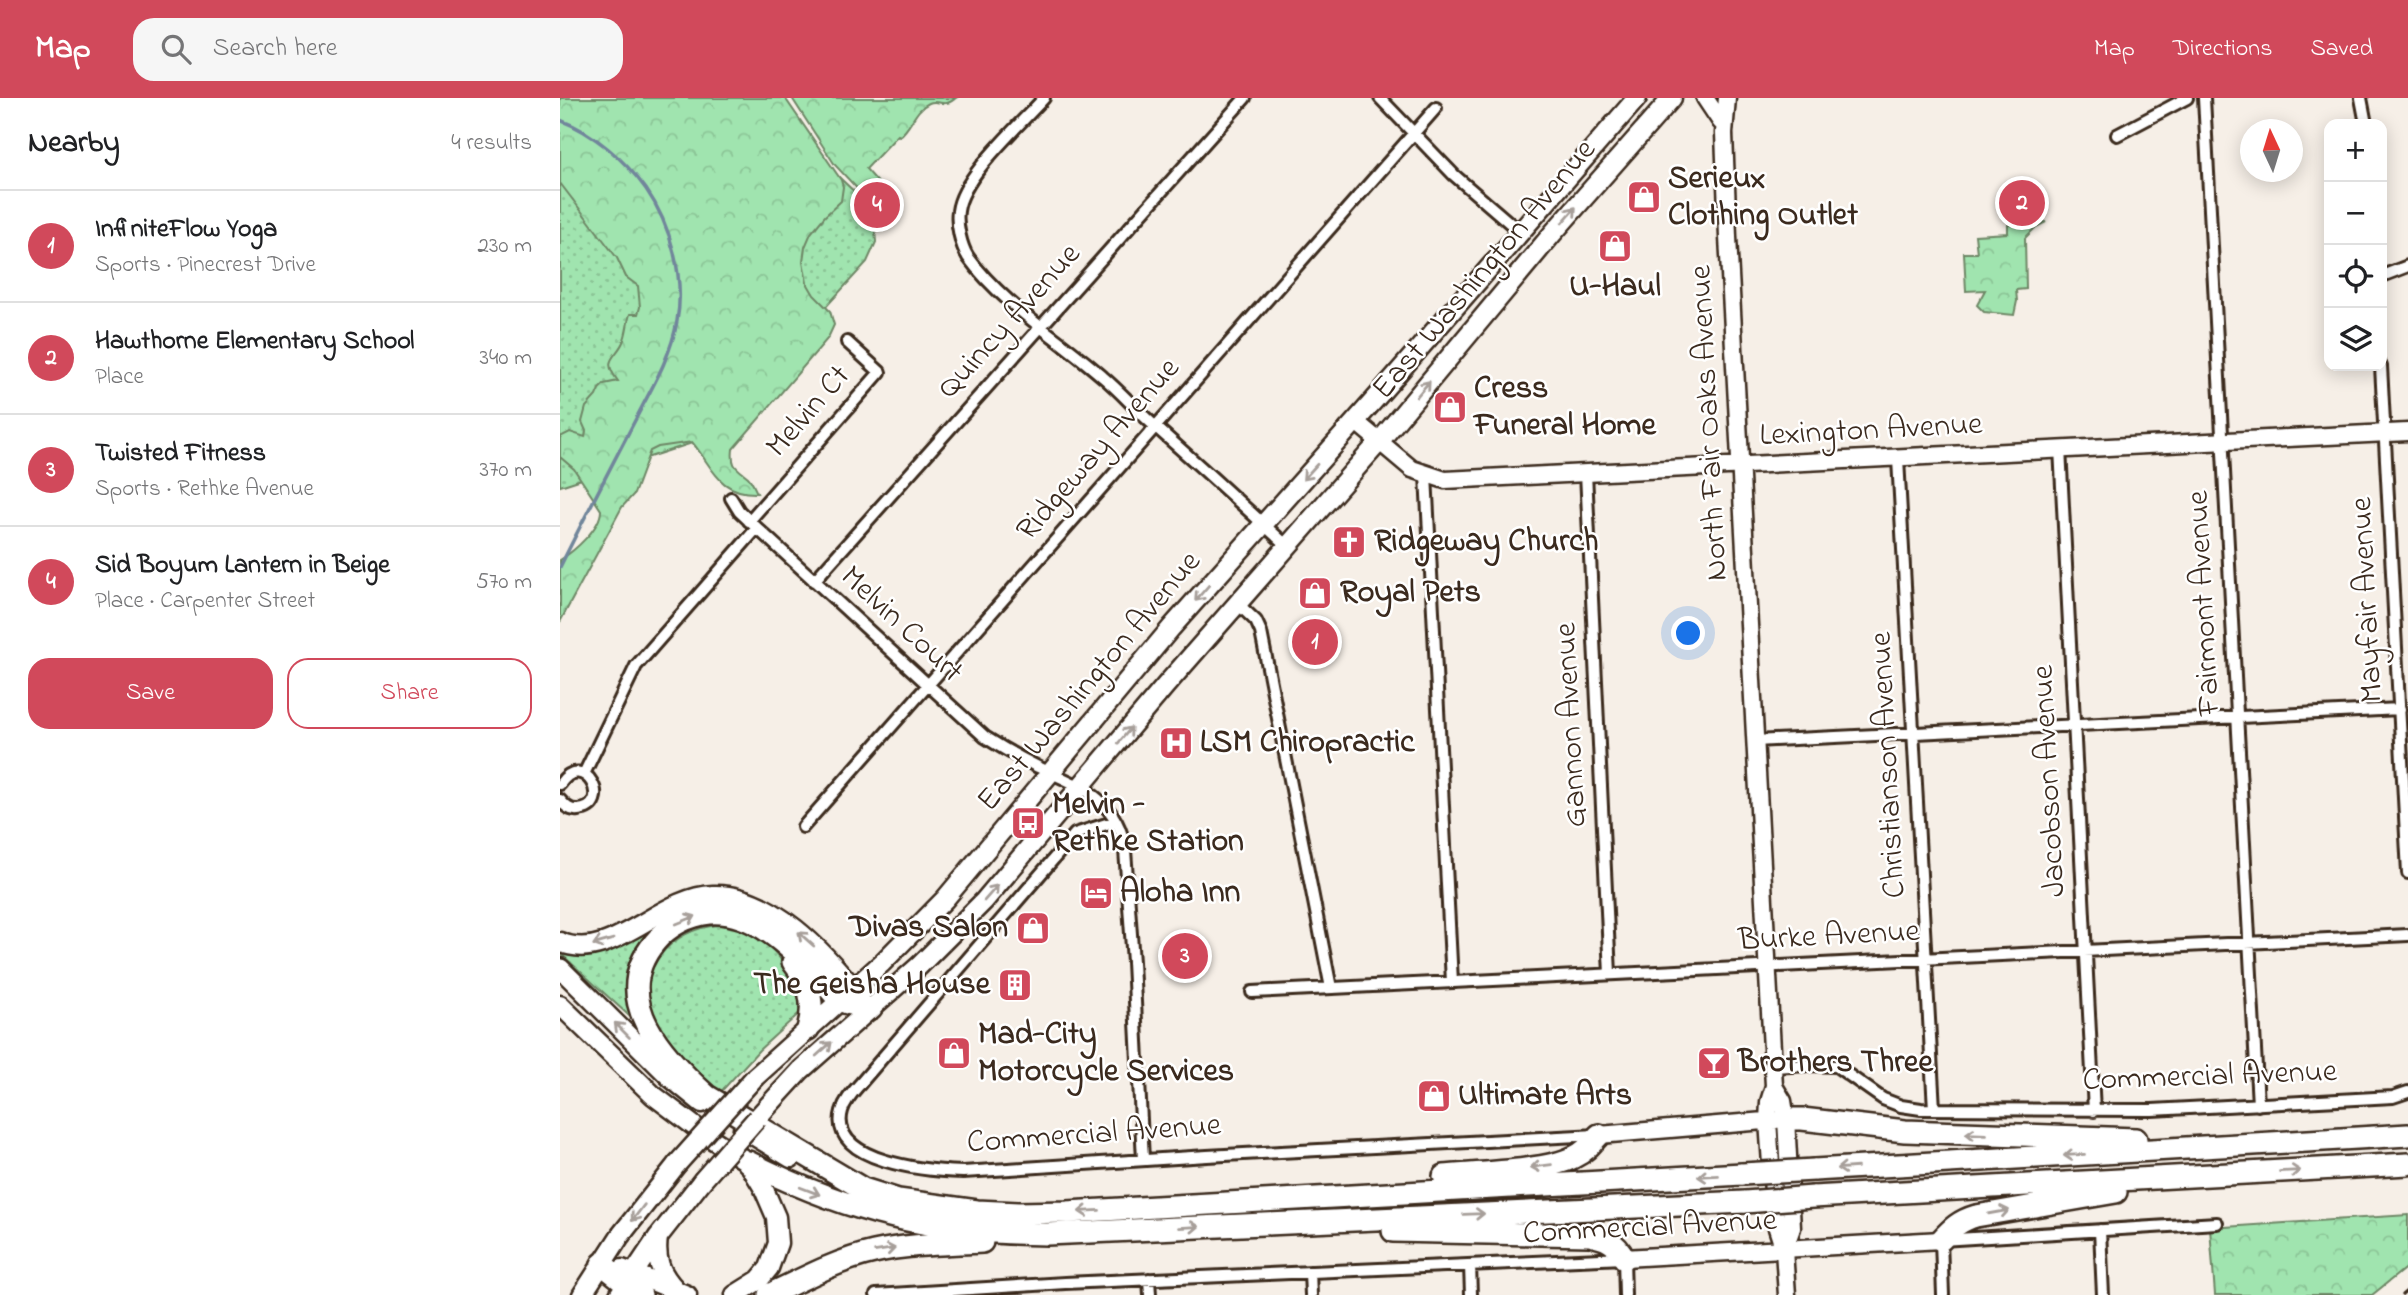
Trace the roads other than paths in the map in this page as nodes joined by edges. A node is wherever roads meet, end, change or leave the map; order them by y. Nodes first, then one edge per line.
1 (1044, 98) edge
2 (1245, 98) edge
3 (1637, 98) edge
4 (1704, 98) edge
5 (1718, 98) edge
6 (1727, 98) edge
7 (2187, 98) edge
8 (2204, 98) edge
9 (2361, 98) edge
10 (1380, 99) edge
11 (1672, 99) edge
12 (1436, 107) dead end
13 (2364, 119) edge
14 (1722, 127) junction
15 (1413, 133) junction
16 (2117, 135) dead end
17 (1520, 231) junction
18 (2408, 266) edge
19 (2387, 274) edge
20 (1042, 326) junction
21 (846, 342) dead end
22 (2381, 371) edge
23 (1355, 421) junction
24 (1155, 427) junction
25 (2408, 432) edge
26 (2385, 433) junction
27 (1379, 442) junction
28 (2223, 442) junction
29 (2060, 448) junction
30 (1898, 459) junction
31 (1741, 466) junction
32 (1587, 473) junction
33 (1426, 475) junction
34 (731, 498) dead end
35 (1263, 524) junction
36 (753, 525) junction
37 (1287, 546) junction
38 (814, 580) junction
39 (1237, 603) junction
40 (927, 685) junction
41 (2399, 709) junction
42 (2238, 717) junction
43 (2074, 725) junction
44 (1913, 733) junction
45 (1755, 741) junction
46 (1051, 772) junction
47 (584, 774) junction
48 (560, 784) edge
49 (1080, 787) junction
50 (560, 800) edge
51 (1116, 821) junction
52 (803, 827) dead end
53 (2408, 873) edge
54 (2408, 935) edge
55 (774, 938) junction
56 (560, 942) edge
57 (2249, 943) junction
58 (2085, 951) junction
59 (1926, 959) junction
60 (1768, 967) junction
61 (560, 968) edge
62 (1610, 974) junction
63 (1452, 982) junction
64 (1331, 988) junction
65 (1252, 992) dead end
66 (847, 994) junction
67 (560, 1005) edge
68 (871, 1008) junction
69 (808, 1028) junction
70 (1773, 1067) junction
71 (2408, 1092) edge
72 (2258, 1105) junction
73 (1934, 1109) junction
74 (2094, 1111) junction
75 (1777, 1120) junction
76 (1599, 1135) junction
77 (2408, 1135) edge
78 (2289, 1143) junction
79 (1143, 1160) junction
80 (748, 1162) junction
81 (2408, 1164) edge
82 (2222, 1175) junction
83 (863, 1189) junction
84 (1157, 1207) junction
85 (1332, 1221) junction
86 (2217, 1223) dead end
87 (2100, 1230) junction
88 (1047, 1234) junction
89 (658, 1237) junction
90 (1941, 1240) junction
91 (1784, 1250) junction
92 (1624, 1258) junction
93 (602, 1264) junction
94 (1470, 1265) junction
95 (1310, 1272) junction
96 (1149, 1279) junction
97 (630, 1287) edge
98 (682, 1292) edge
99 (582, 1295) edge
100 (735, 1295) edge
101 (769, 1295) edge
102 (876, 1295) edge
103 (1150, 1295) edge
104 (1311, 1295) edge
105 (1471, 1295) edge
106 (1625, 1295) edge
107 (1787, 1295) edge
108 (1943, 1295) edge
109 (2103, 1295) edge

1 - 20 street
2 - 20 street, Quincy Avenue
3 - 17 main road, East Washington Avenue
4 - 14 street
5 - 14 street, North Fair Oaks Avenue
6 - 14 street, North Fair Oaks Avenue
7 - 16 street
8 - 28 street, Fairmont Avenue
9 - 13 street
10 - 15 street
27 -> 11 main road, East Washington Avenue
12 - 15 street, Ridgeway Avenue
14 - 31 street, North Fair Oaks Avenue
15 - 17 street
15 - 24 street, Ridgeway Avenue
17 - 23 main road, East Washington Avenue
18 - 19 street
20 - 24 street
20 - 38 street, Quincy Avenue
21 - 36 street, Melvin Ct
22 - 26 street, Mayfair Avenue
23 - 27 street, Lexington Avenue
23 -> 35 main road, East Washington Avenue
24 - 35 street
24 - 40 street, Ridgeway Avenue
25 - 26 street, Lexington Avenue
26 - 28 street, Lexington Avenue
26 - 41 street, Mayfair Avenue
27 - 33 street, Lexington Avenue
27 - 37 main road, East Washington Avenue
28 - 29 street, Lexington Avenue
28 - 42 street, Fairmont Avenue
29 - 30 street, Lexington Avenue
29 - 43 street, Jacobson Avenue
30 - 31 street, Lexington Avenue
30 - 44 street, Christianson Avenue
31 - 32 street, Lexington Avenue
31 - 45 street, North Fair Oaks Avenue
32 - 33 street, Lexington Avenue
32 - 62 street, Gannon Avenue
33 - 63 street
34 - 36 street, Melvin Court
35 - 37 street
35 -> 46 main road, East Washington Avenue
36 - 38 street, Melvin Court
36 - 47 street
37 - 39 main road, East Washington Avenue
38 - 40 street, Melvin Court
49 -> 39 main road, East Washington Avenue
39 - 64 street
40 - 46 street, Melvin Court
40 - 52 street, Ridgeway Avenue
41 - 42 street
41 - 53 street, Mayfair Avenue
42 - 43 street
42 - 57 street, Fairmont Avenue
43 - 44 street
43 - 58 street, Jacobson Avenue
44 - 45 street
44 - 59 street, Christianson Avenue
45 - 60 street, North Fair Oaks Avenue
46 - 49 street, Melvin Court
46 - 66 main road, East Washington Avenue
47 - 48 street
47 - 50 street
49 - 51 street, Melvin Court
68 -> 49 main road, East Washington Avenue
51 - 79 street
51 - 79 street, Commercial Avenue
54 - 57 street, Burke Avenue
55 - 66 highway
55 - 69 highway
83 -> 55 highway
66 -> 56 main road
57 - 58 street, Burke Avenue
57 - 72 street, Fairmont Avenue
58 - 59 street, Burke Avenue
58 - 74 street, Jacobson Avenue
59 - 60 street, Burke Avenue
59 - 73 street, Christianson Avenue
60 - 62 street, Burke Avenue
60 - 70 street, North Fair Oaks Avenue
83 -> 61 main road
62 - 63 street, Burke Avenue
63 - 64 street, Burke Avenue
64 - 65 street, Burke Avenue
66 - 68 highway
66 - 69 main road, East Washington Avenue
67 - 80 main road
89 -> 68 main road, East Washington Avenue, bridge
69 -> 93 main road, East Washington Avenue, bridge
70 - 73 street, Commercial Avenue
70 - 75 street, North Fair Oaks Avenue
71 - 72 street, Commercial Avenue
72 - 74 street, Commercial Avenue
73 - 74 street, Commercial Avenue
75 - 76 street, Commercial Avenue
78 -> 75 highway
75 - 91 street, North Fair Oaks Avenue
76 - 79 street, Commercial Avenue
76 -> 84 highway
77 - 78 highway
78 -> 84 highway, bridge
80 -> 88 highway
80 - 100 main road
82 -> 81 highway
85 -> 82 highway, bridge
90 -> 82 highway
84 -> 83 highway
88 -> 85 highway
85 - 92 highway
86 - 87 street, Commercial Avenue
87 - 90 street, Commercial Avenue
87 - 109 street
101 -> 88 highway
89 - 97 main road, East Washington Avenue
89 - 98 main road
90 - 91 street, Commercial Avenue
90 - 108 street
91 - 92 street, Commercial Avenue
91 - 107 street, North Fair Oaks Avenue
92 - 94 street, Commercial Avenue
92 - 106 street
93 - 97 highway
93 - 99 main road, East Washington Avenue
94 - 95 street, Commercial Avenue
94 - 105 street
95 - 96 street, Commercial Avenue
95 - 104 street
96 - 102 street, Commercial Avenue
96 - 103 street
97 - 98 main road

